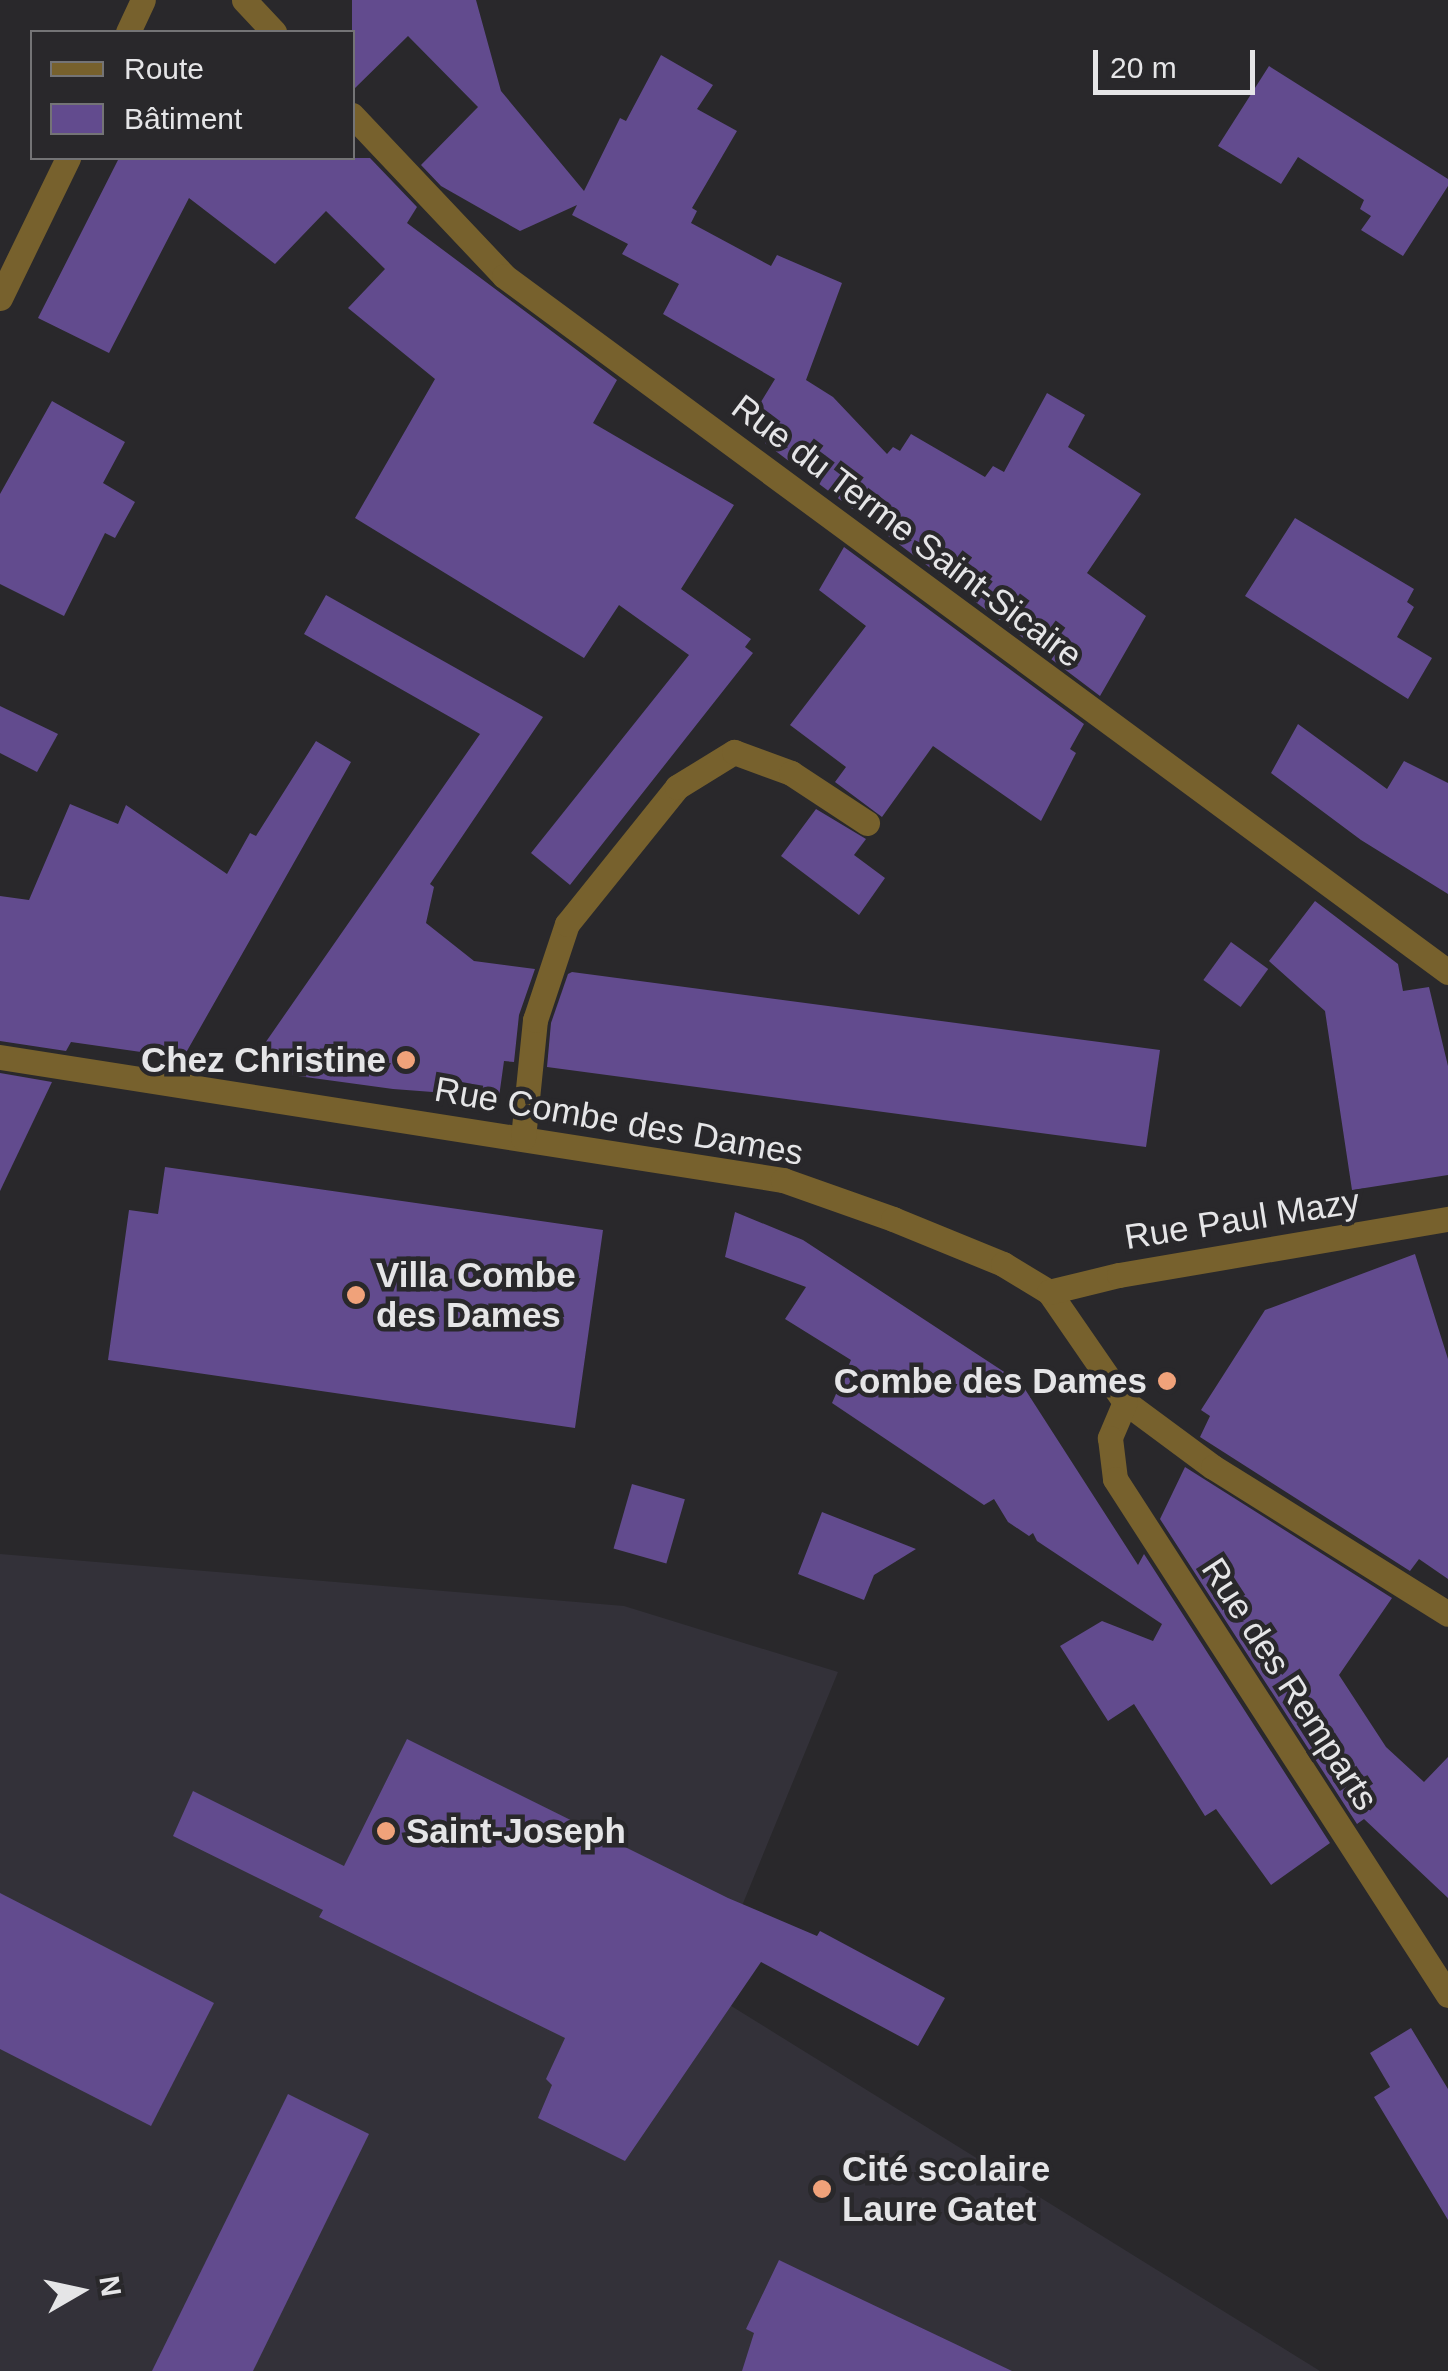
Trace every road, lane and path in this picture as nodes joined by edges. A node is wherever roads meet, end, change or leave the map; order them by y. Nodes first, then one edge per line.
1 (143, 0) edge
2 (244, 0) edge
3 (129, 30) edge
4 (272, 30) edge
5 (355, 118) edge
6 (67, 160) edge
7 (0, 298) edge
8 (867, 822) dead end
9 (1448, 972) edge
10 (0, 1057) edge
11 (523, 1138) junction
12 (1448, 1219) edge
13 (1049, 1292) junction
14 (1125, 1402) junction
15 (1448, 1614) edge
16 (1448, 1995) edge

1 - 3 street
2 - 4 street
5 - 9 street, Rue du Terme Saint-Sicaire
6 - 7 street
8 - 11 street
10 - 11 street, Rue Combe des Dames
11 - 13 street, Rue Combe des Dames
12 - 13 street, Rue Paul Mazy
13 - 14 street, Rue Combe des Dames
14 - 15 street, Rue Combe des Dames
14 - 16 street, Rue des Remparts

